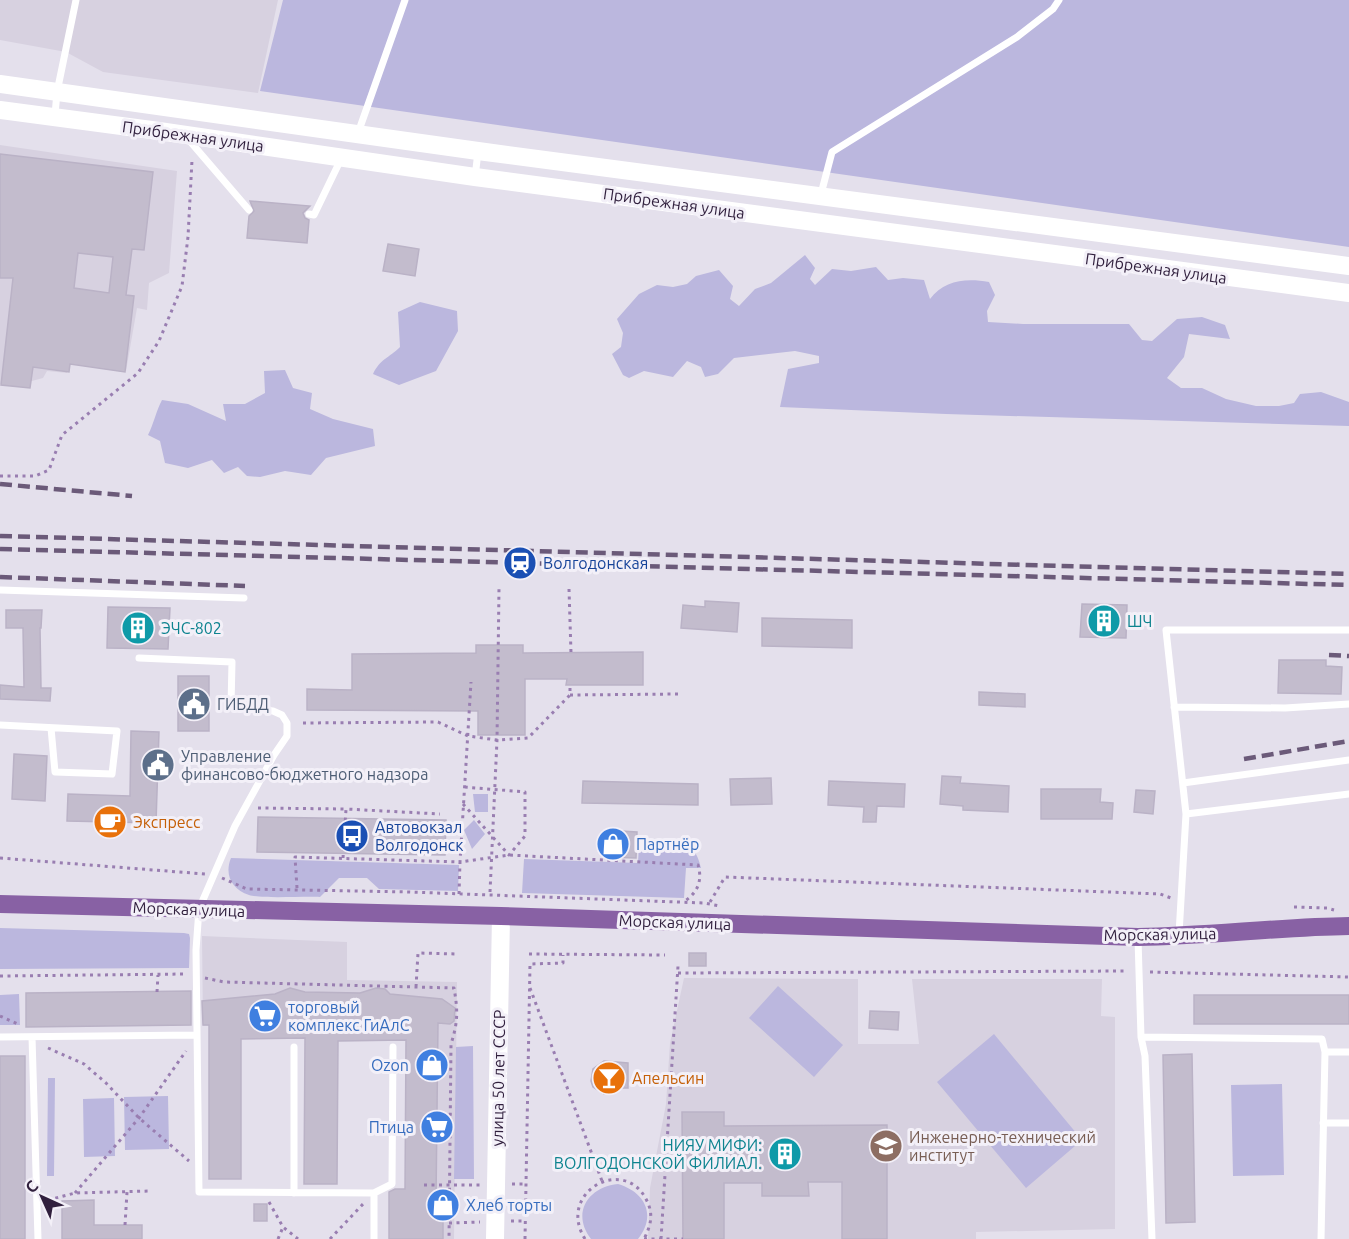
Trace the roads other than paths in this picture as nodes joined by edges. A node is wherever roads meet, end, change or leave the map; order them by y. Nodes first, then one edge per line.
1 (76, 0) edge
2 (405, 0) edge
3 (1059, 0) edge
4 (0, 84) edge
5 (57, 92) junction
6 (0, 110) edge
7 (54, 117) junction
8 (357, 134) junction
9 (189, 140) junction
10 (478, 151) junction
11 (342, 157) junction
12 (475, 177) junction
13 (821, 196) junction
14 (249, 210) dead end
15 (309, 214) dead end
16 (1349, 266) edge
17 (1349, 293) edge
18 (0, 590) edge
19 (244, 597) dead end
20 (1349, 630) edge
21 (139, 658) dead end
22 (1349, 704) edge
23 (1174, 707) junction
24 (0, 725) edge
25 (51, 728) junction
26 (1349, 760) edge
27 (1183, 783) junction
28 (1349, 794) edge
29 (1186, 814) junction
30 (0, 904) edge
31 (199, 909) junction
32 (501, 916) junction
33 (1349, 926) edge
34 (1179, 936) junction
35 (1138, 937) junction
36 (197, 1035) junction
37 (0, 1037) edge
38 (32, 1037) junction
39 (1140, 1037) junction
40 (294, 1047) dead end
41 (393, 1047) dead end
42 (1325, 1052) junction
43 (1349, 1053) edge
44 (1323, 1123) junction
45 (1349, 1123) edge
46 (294, 1193) junction
47 (374, 1193) junction
48 (38, 1239) edge
49 (374, 1239) edge
50 (495, 1239) edge
51 (1152, 1239) edge
52 (1321, 1239) edge

1 - 5 lane
2 - 8 lane
3 - 13 lane
4 - 5 main road, Прибрежная улица
5 - 7 lane
5 - 8 main road, Прибрежная улица
6 - 7 main road, Прибрежная улица
7 - 9 main road, Прибрежная улица
8 - 10 main road, Прибрежная улица
9 - 11 main road, Прибрежная улица
9 - 14 lane
10 - 12 lane
10 - 13 main road, Прибрежная улица
11 - 12 main road, Прибрежная улица
11 - 15 lane
12 - 17 main road, Прибрежная улица
13 - 16 main road, Прибрежная улица
18 - 19 lane
20 - 23 lane
21 - 31 lane
22 - 23 lane
23 - 27 lane
24 - 25 lane
25 - 25 lane
26 - 27 lane
27 - 29 lane
28 - 29 lane
29 - 34 lane
30 - 31 main road, Морская улица
31 - 32 main road, Морская улица
31 - 36 lane
32 - 35 main road, Морская улица
32 - 50 main road, улица 50 лет СССР
33 - 34 main road, Морская улица
34 - 35 main road, Морская улица
35 - 39 lane
36 - 38 lane
36 - 46 lane
37 - 38 lane
38 - 48 lane
39 - 42 lane
39 - 51 lane
40 - 46 lane
41 - 47 lane
42 - 43 lane
42 - 44 lane
44 - 45 lane
44 - 52 lane
46 - 47 lane
47 - 49 lane

